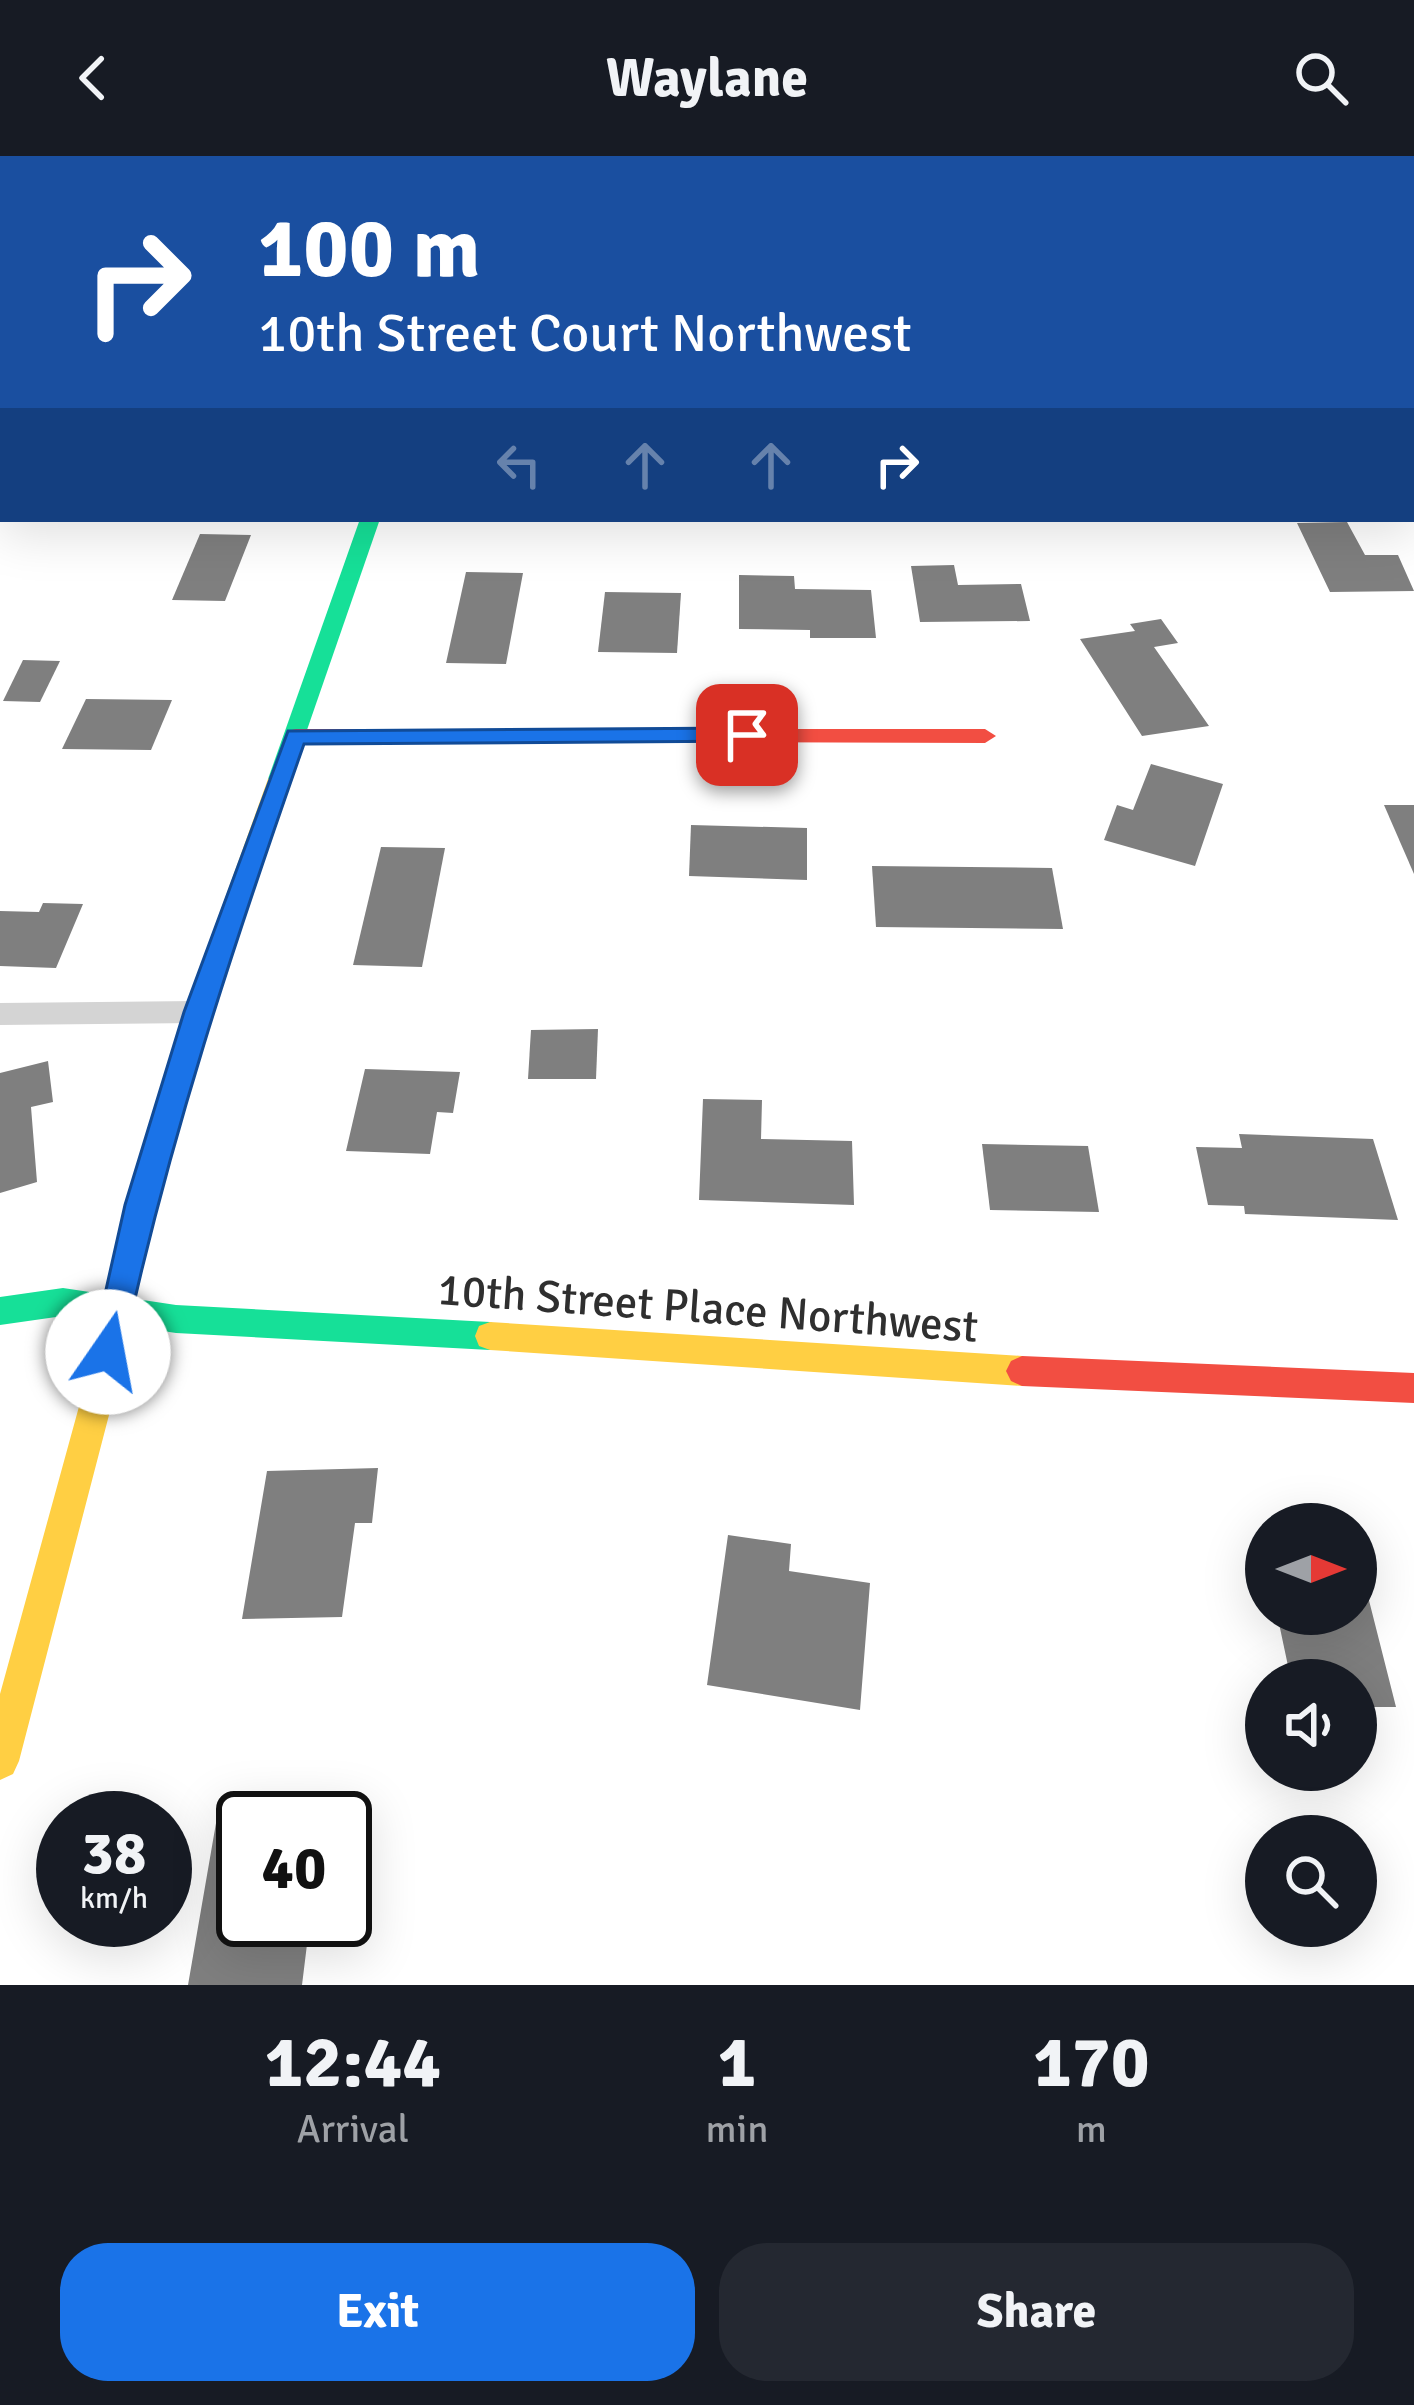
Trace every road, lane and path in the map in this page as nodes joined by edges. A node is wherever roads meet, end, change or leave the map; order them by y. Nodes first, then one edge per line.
1 (369, 522) edge
2 (296, 736) junction
3 (985, 736) dead end
4 (197, 1012) junction
5 (0, 1014) edge
6 (0, 1311) edge
7 (116, 1312) junction
8 (1414, 1388) edge
9 (0, 1761) edge

1 - 2 street
2 - 3 street
2 - 4 street
4 - 5 lane
4 - 7 street
6 - 7 street, 10th Street Place Northwest
7 - 8 street, 10th Street Place Northwest
7 - 9 street

